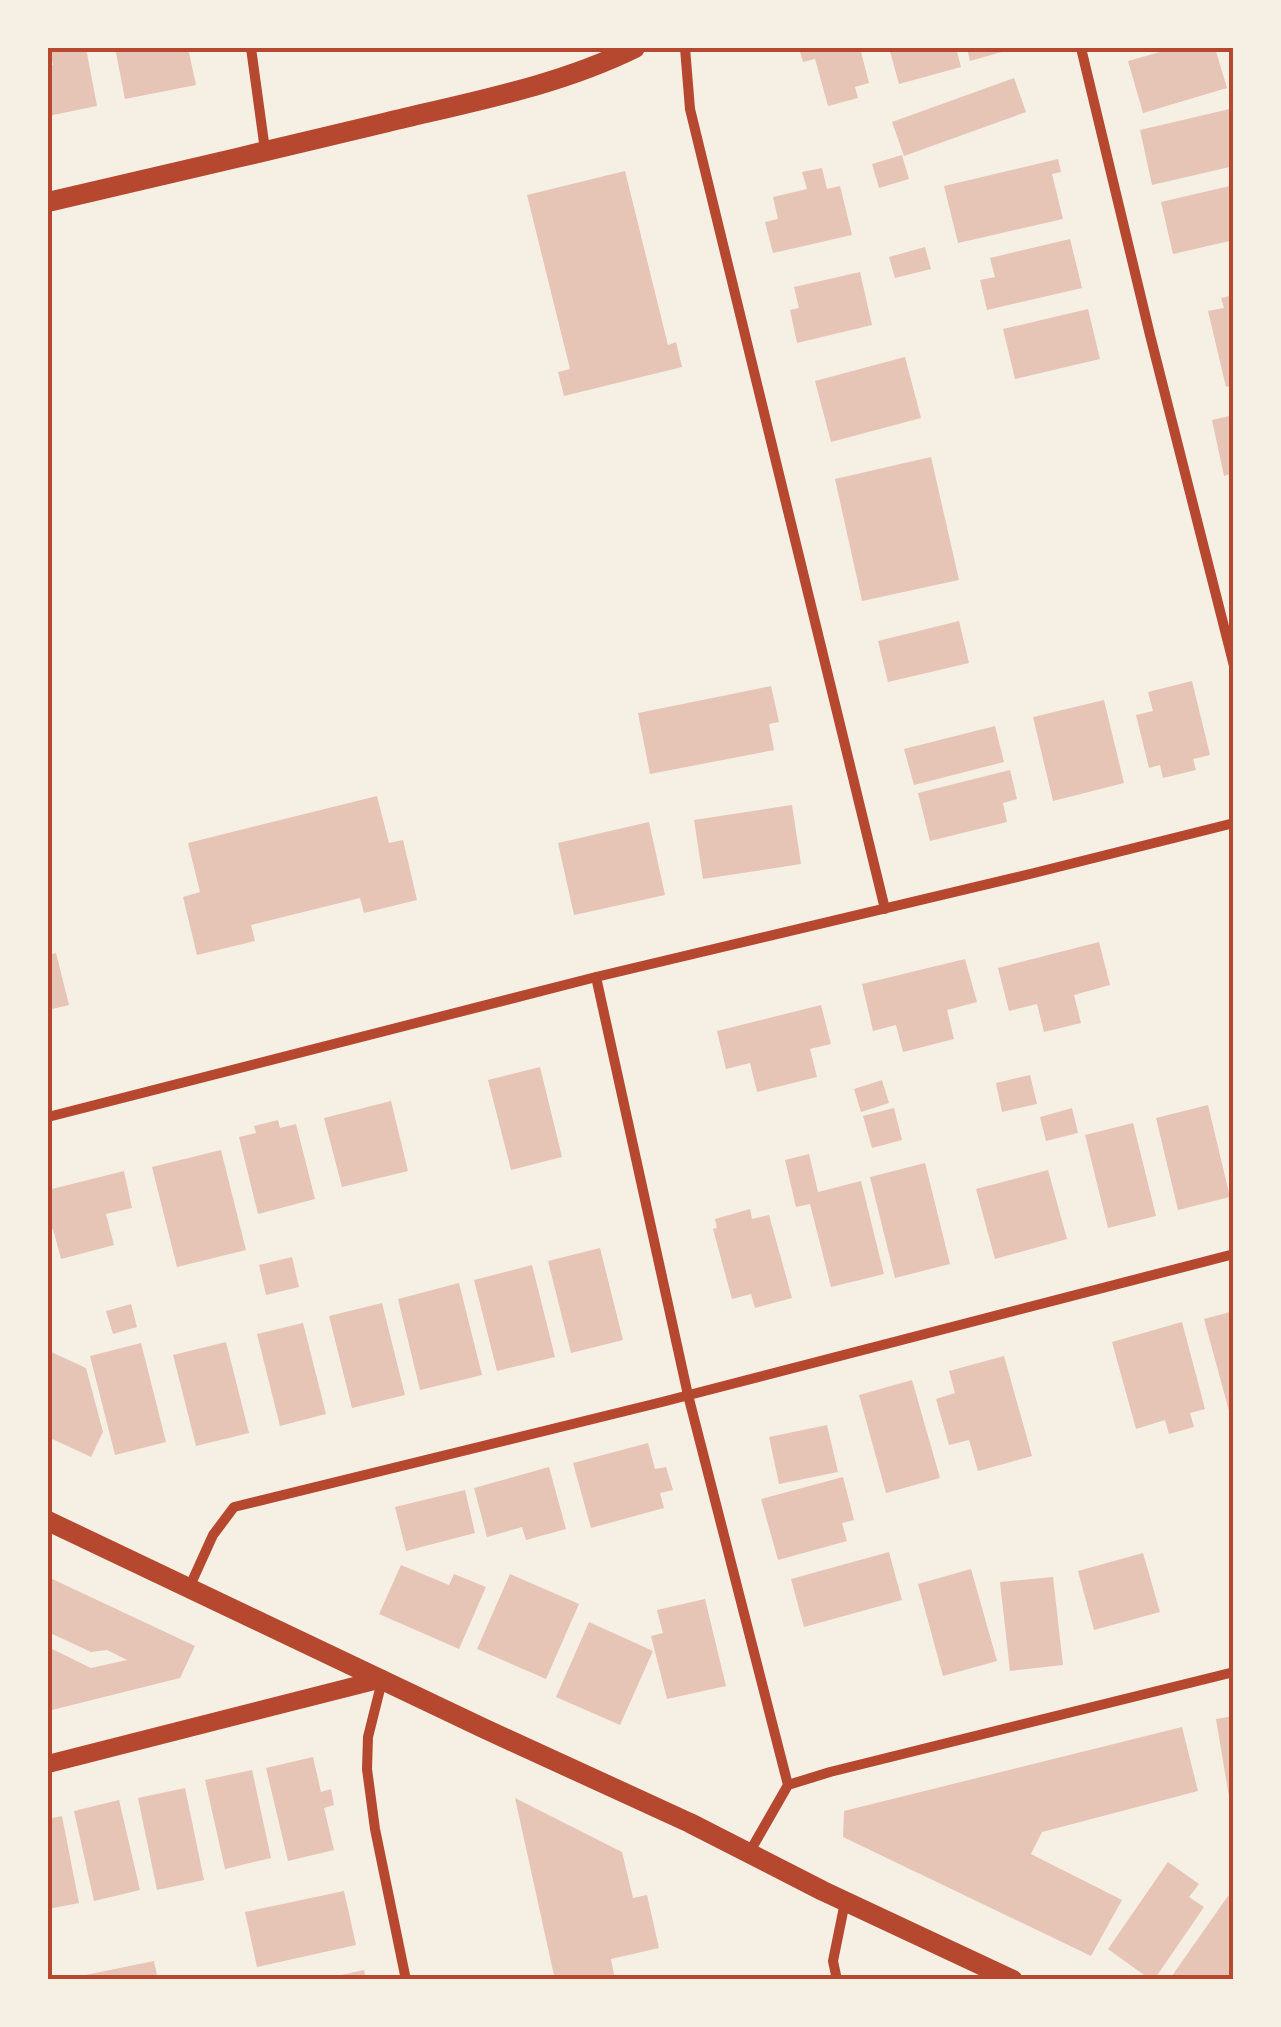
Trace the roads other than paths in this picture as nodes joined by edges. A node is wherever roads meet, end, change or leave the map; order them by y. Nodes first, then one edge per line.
1 (251, 48) edge
2 (635, 48) edge
3 (684, 48) edge
4 (1082, 48) edge
5 (266, 151) junction
6 (48, 202) edge
7 (1234, 666) edge
8 (1234, 823) edge
9 (885, 908) junction
10 (596, 977) junction
11 (48, 1117) edge
12 (1234, 1254) edge
13 (688, 1395) junction
14 (48, 1521) edge
15 (189, 1589) junction
16 (1234, 1672) edge
17 (382, 1680) junction
18 (48, 1764) edge
19 (788, 1785) junction
20 (749, 1853) junction
21 (846, 1901) junction
22 (406, 1980) edge
23 (836, 1980) edge
24 (1013, 1980) edge

1 - 5 street
2 - 5 main road
3 - 9 street
4 - 7 street
5 - 6 main road
8 - 9 street
9 - 10 street
10 - 11 street
10 - 13 street
12 - 13 street
13 - 15 street
13 - 19 street
14 - 15 main road
15 - 17 main road
16 - 19 street
17 - 18 street
17 - 20 main road
17 - 22 street
19 - 20 street
20 - 21 main road
21 - 23 street
21 - 24 main road

